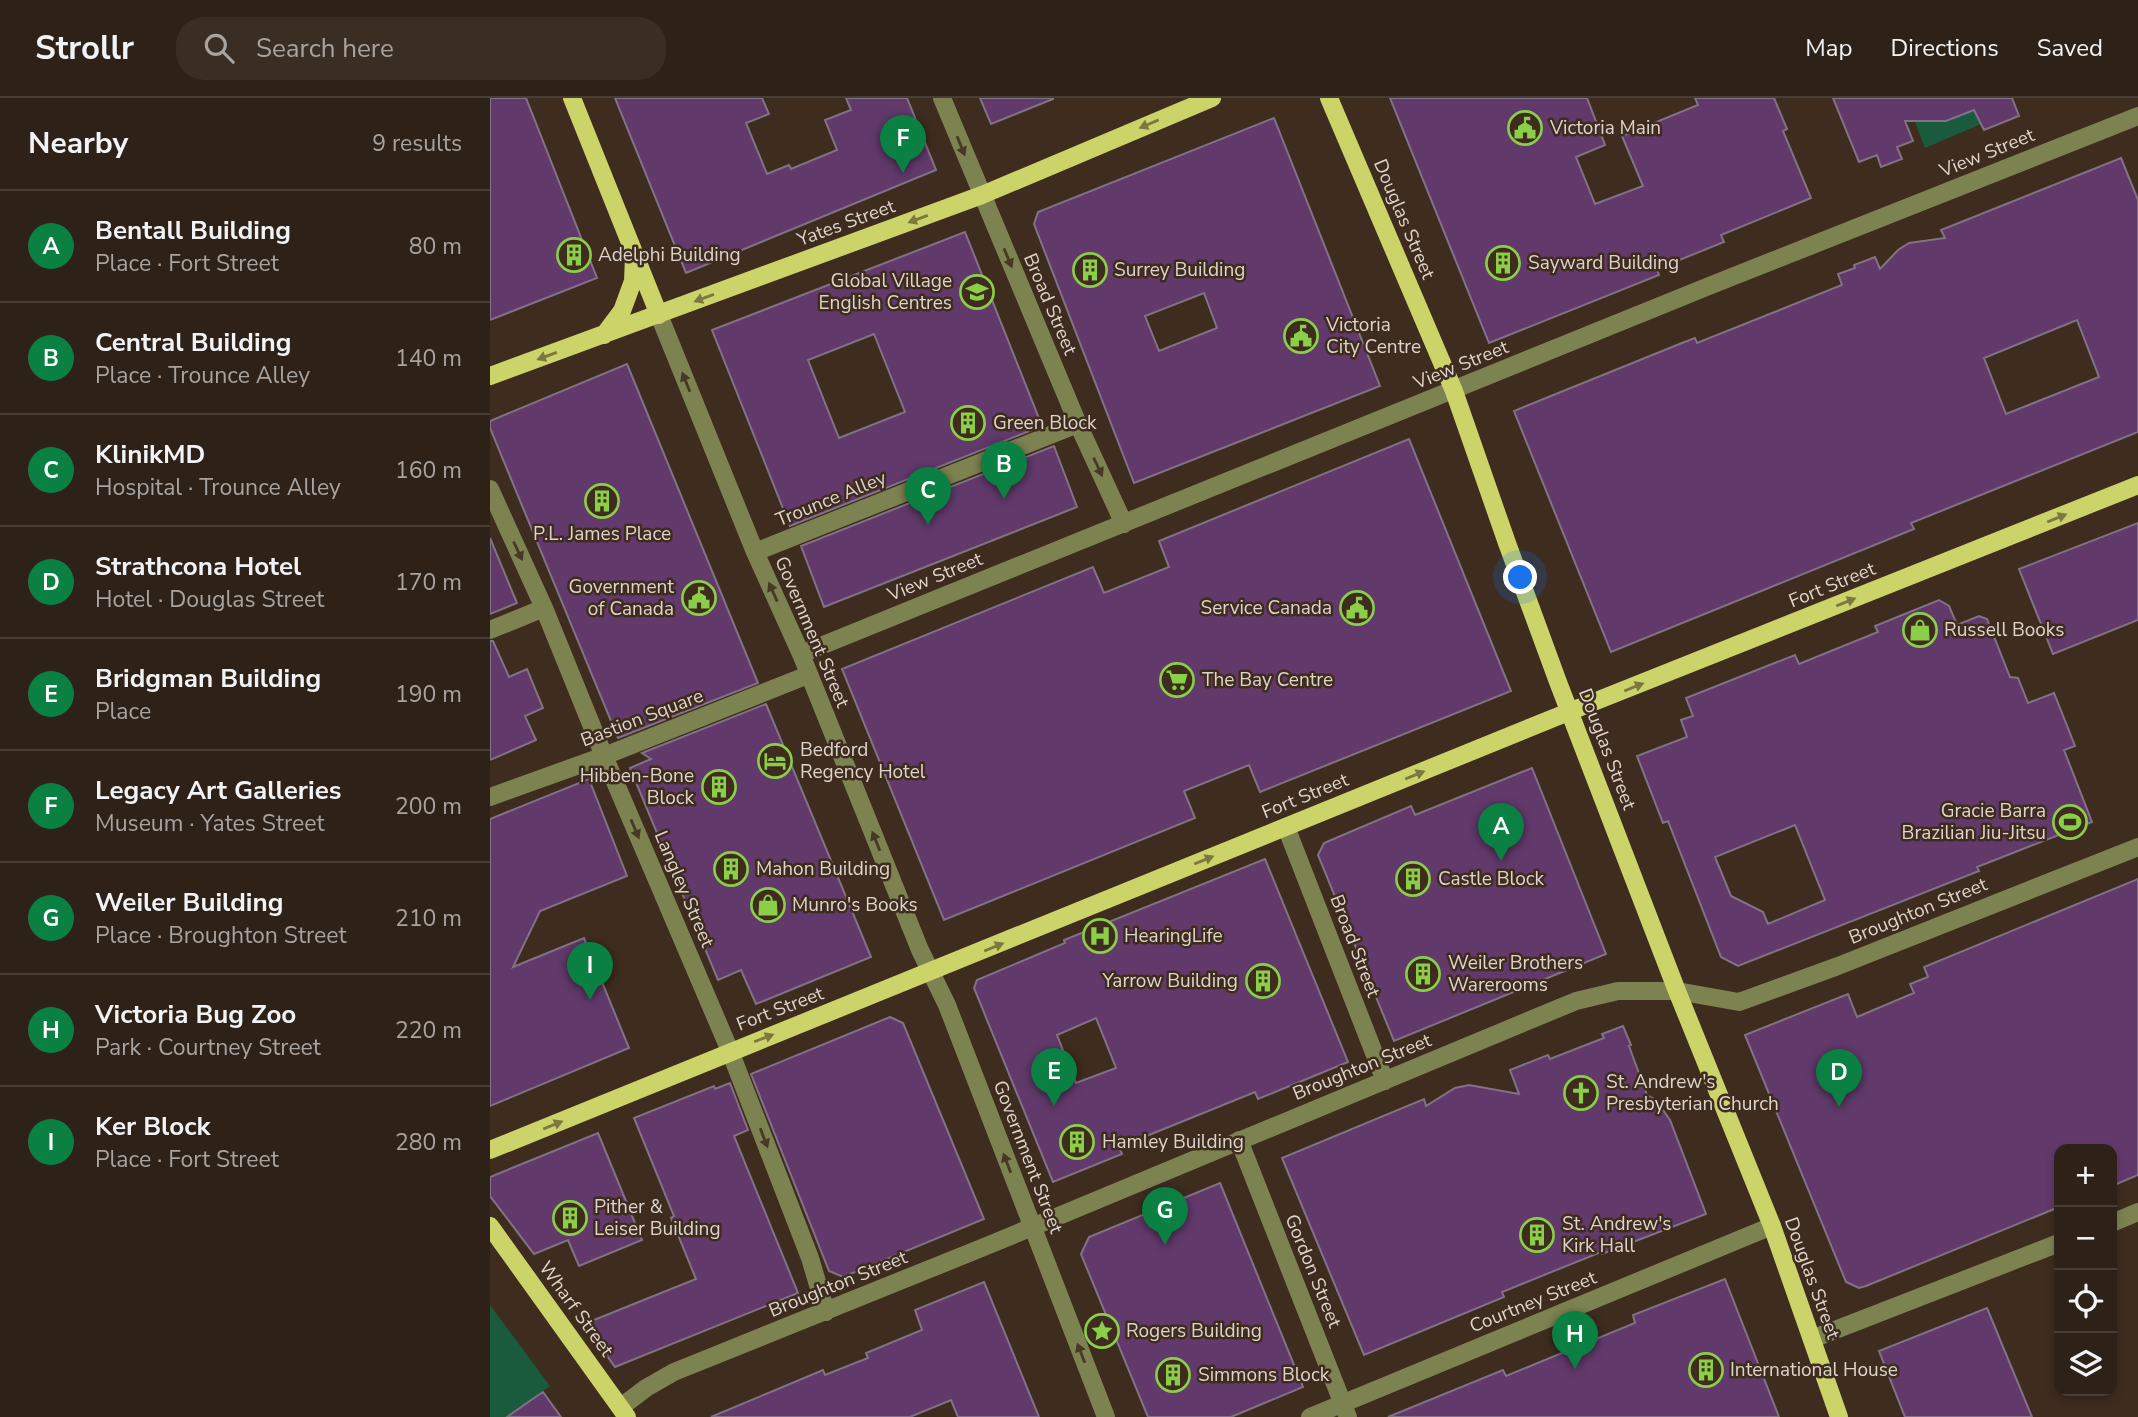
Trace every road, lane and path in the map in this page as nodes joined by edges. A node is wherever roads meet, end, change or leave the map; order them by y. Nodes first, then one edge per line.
1 (572, 98) edge
2 (942, 98) edge
3 (1212, 98) edge
4 (1329, 98) edge
5 (2138, 116) edge
6 (982, 195) junction
7 (634, 254) junction
8 (659, 315) junction
9 (604, 335) junction
10 (490, 376) edge
11 (1454, 391) junction
12 (1078, 424) junction
13 (2138, 485) edge
14 (490, 489) edge
15 (1124, 524) junction
16 (755, 552) junction
17 (544, 608) junction
18 (490, 631) edge
19 (801, 654) junction
20 (808, 675) junction
21 (1571, 711) junction
22 (604, 756) junction
23 (490, 797) edge
24 (1286, 827) junction
25 (2138, 846) edge
26 (930, 972) junction
27 (1677, 991) junction
28 (730, 1051) junction
29 (1385, 1081) junction
30 (1239, 1140) junction
31 (490, 1150) edge
32 (2138, 1212) edge
33 (2117, 1221) edge
34 (490, 1226) edge
35 (1772, 1226) junction
36 (1031, 1227) junction
37 (2054, 1245) edge
38 (826, 1312) junction
39 (1812, 1339) junction
40 (1345, 1410) edge
41 (624, 1412) edge
42 (1106, 1417) edge
43 (1310, 1417) edge
44 (1839, 1417) edge

1 - 7 main road, Government Street
2 -> 6 street, Broad Street
3 -> 6 main road, Yates Street
4 - 11 main road, Douglas Street
5 - 11 street, View Street
6 -> 8 main road, Yates Street
6 -> 12 street, Broad Street
7 - 8 main road, Government Street
7 - 9 main road
8 - 9 main road, Yates Street
16 -> 8 street, Government Street
9 -> 10 main road, Yates Street
11 - 15 street, View Street
11 - 21 main road, Douglas Street
12 -> 15 street, Broad Street
12 - 16 street, Trounce Alley
21 -> 13 main road, Fort Street
14 -> 17 street, Langley Street
15 - 19 street, View Street
19 -> 16 street, Government Street
17 - 18 street
17 - 22 street, Langley Street
19 - 20 street, Government Street
20 - 22 street, Bastion Square
26 -> 20 street, Government Street
24 -> 21 main road, Fort Street
21 - 27 main road, Douglas Street
22 - 23 street, Bastion Square
22 -> 28 street, Langley Street
26 -> 24 main road, Fort Street
24 - 29 street, Broad Street
25 - 27 street, Broughton Street
28 -> 26 main road, Fort Street
36 -> 26 street, Government Street
27 - 29 street, Broughton Street
27 - 35 main road, Douglas Street
31 -> 28 main road, Fort Street
28 -> 38 street, Langley Street
29 - 30 street, Broughton Street
30 - 36 street, Broughton Street
30 - 40 street, Gordon Street
32 - 33 street
34 - 41 main road, Wharf Street
35 - 39 main road, Douglas Street
35 - 40 street, Courtney Street
36 - 38 street, Broughton Street
42 -> 36 street, Government Street
37 - 39 street
38 - 41 street, Broughton Street
39 - 44 main road, Douglas Street
40 - 43 street, Courtney Street

